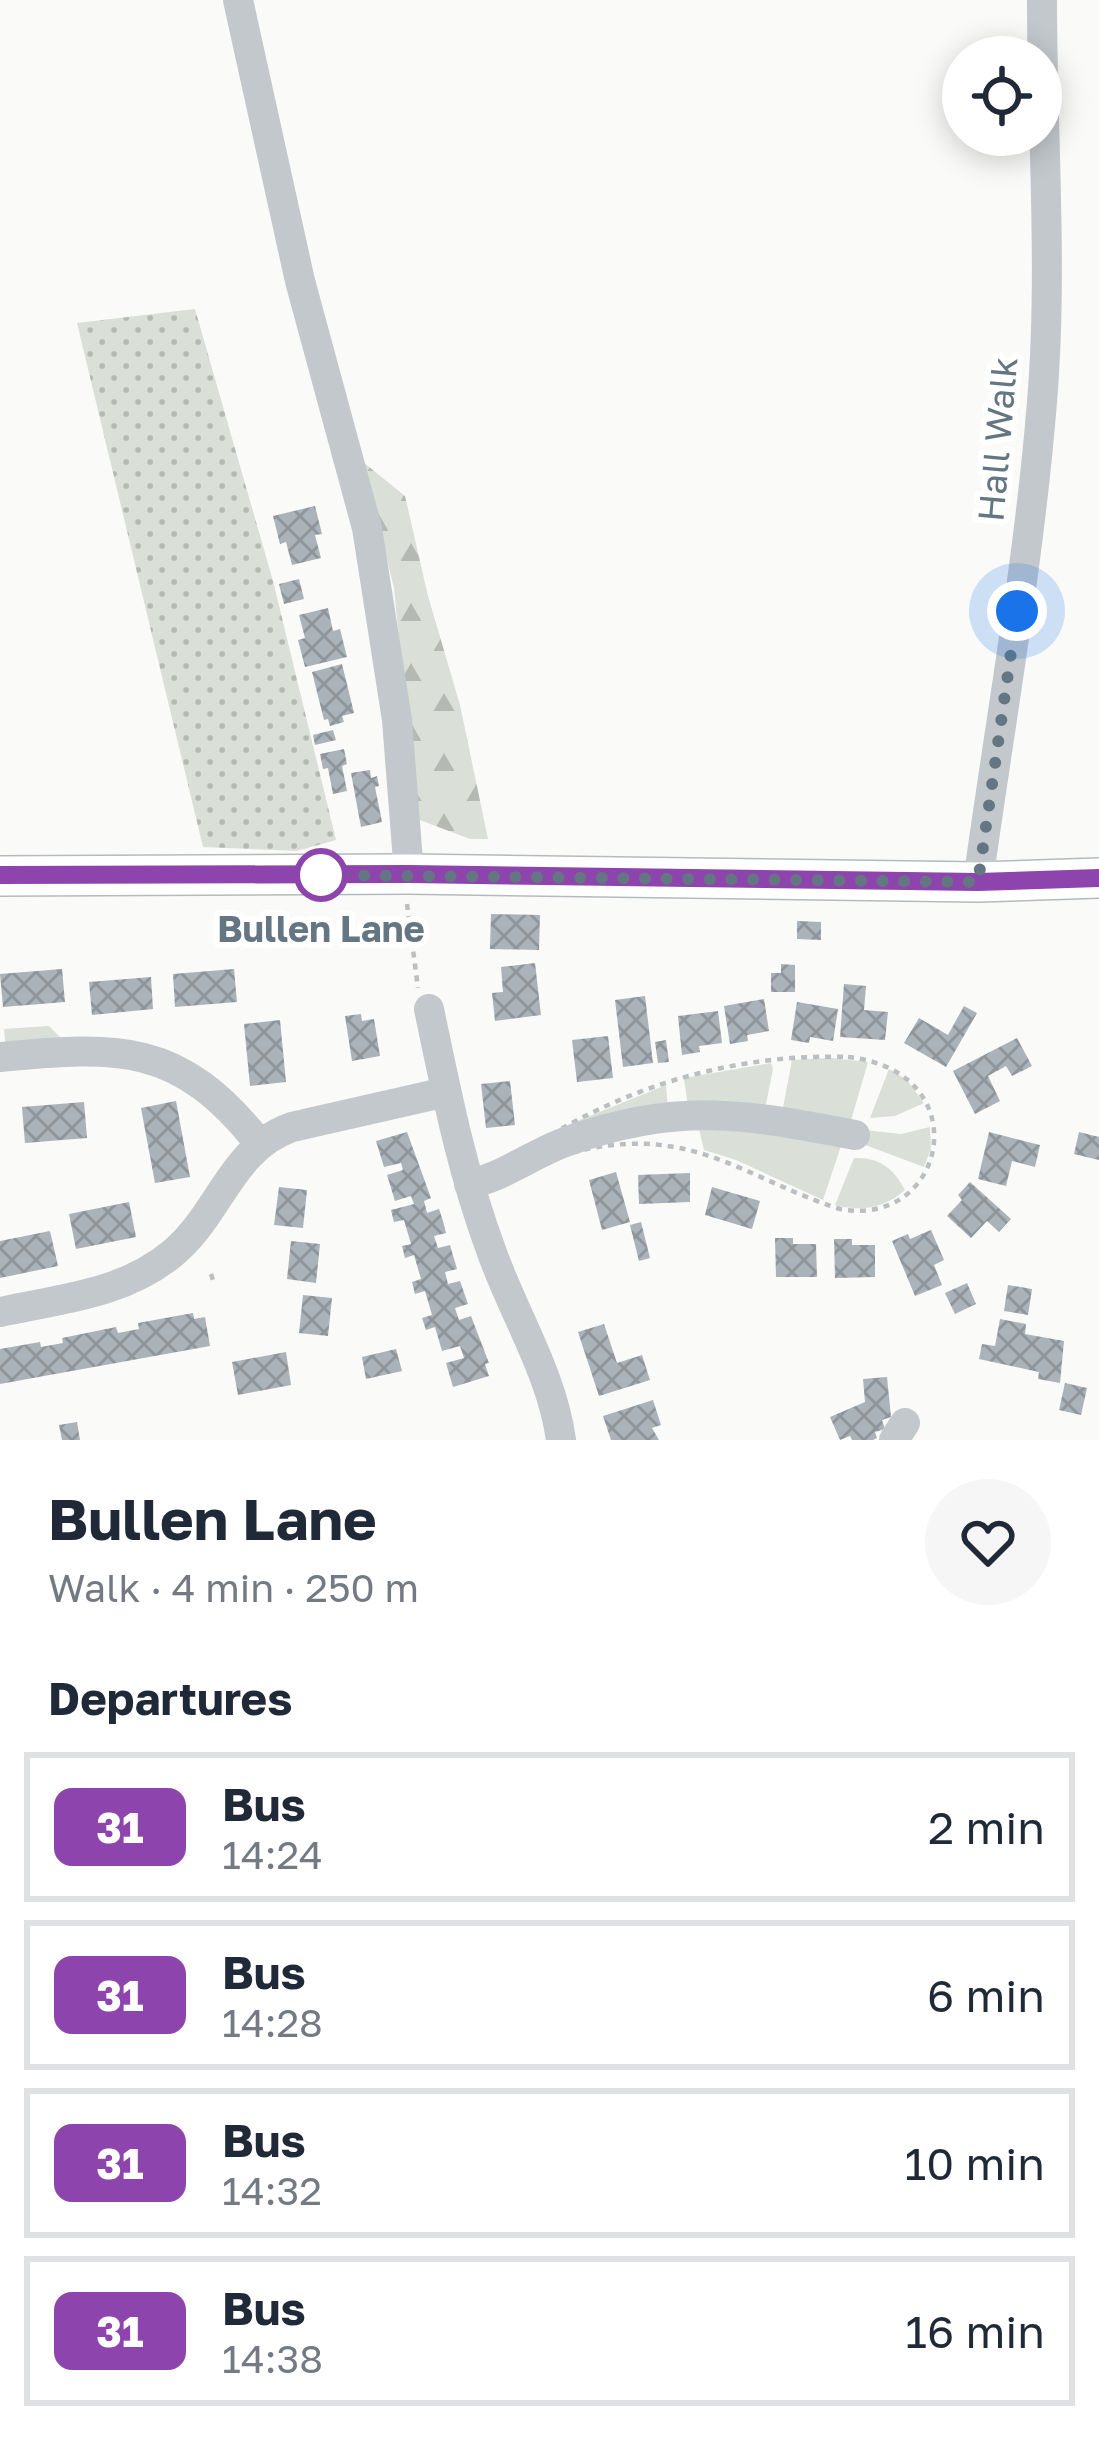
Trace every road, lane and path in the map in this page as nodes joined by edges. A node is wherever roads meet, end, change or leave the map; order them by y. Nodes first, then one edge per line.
1 (238, 0) edge
2 (1042, 0) edge
3 (409, 874) junction
4 (0, 875) edge
5 (1099, 878) edge
6 (978, 882) junction
7 (429, 1009) joint
8 (0, 1057) edge
9 (446, 1092) junction
10 (855, 1135) dead end
11 (259, 1143) junction
12 (469, 1184) junction
13 (211, 1274) dead end
14 (214, 1283) dead end
15 (0, 1312) edge
16 (561, 1440) edge

1 - 3 street
2 - 6 street, Hall Walk
3 - 4 main road
3 - 6 main road
3 - 7 path
5 - 6 main road
7 - 9 street
8 - 11 street
9 - 11 street
9 - 12 street
10 - 12 street
11 - 15 street
12 - 16 street
13 - 14 path

